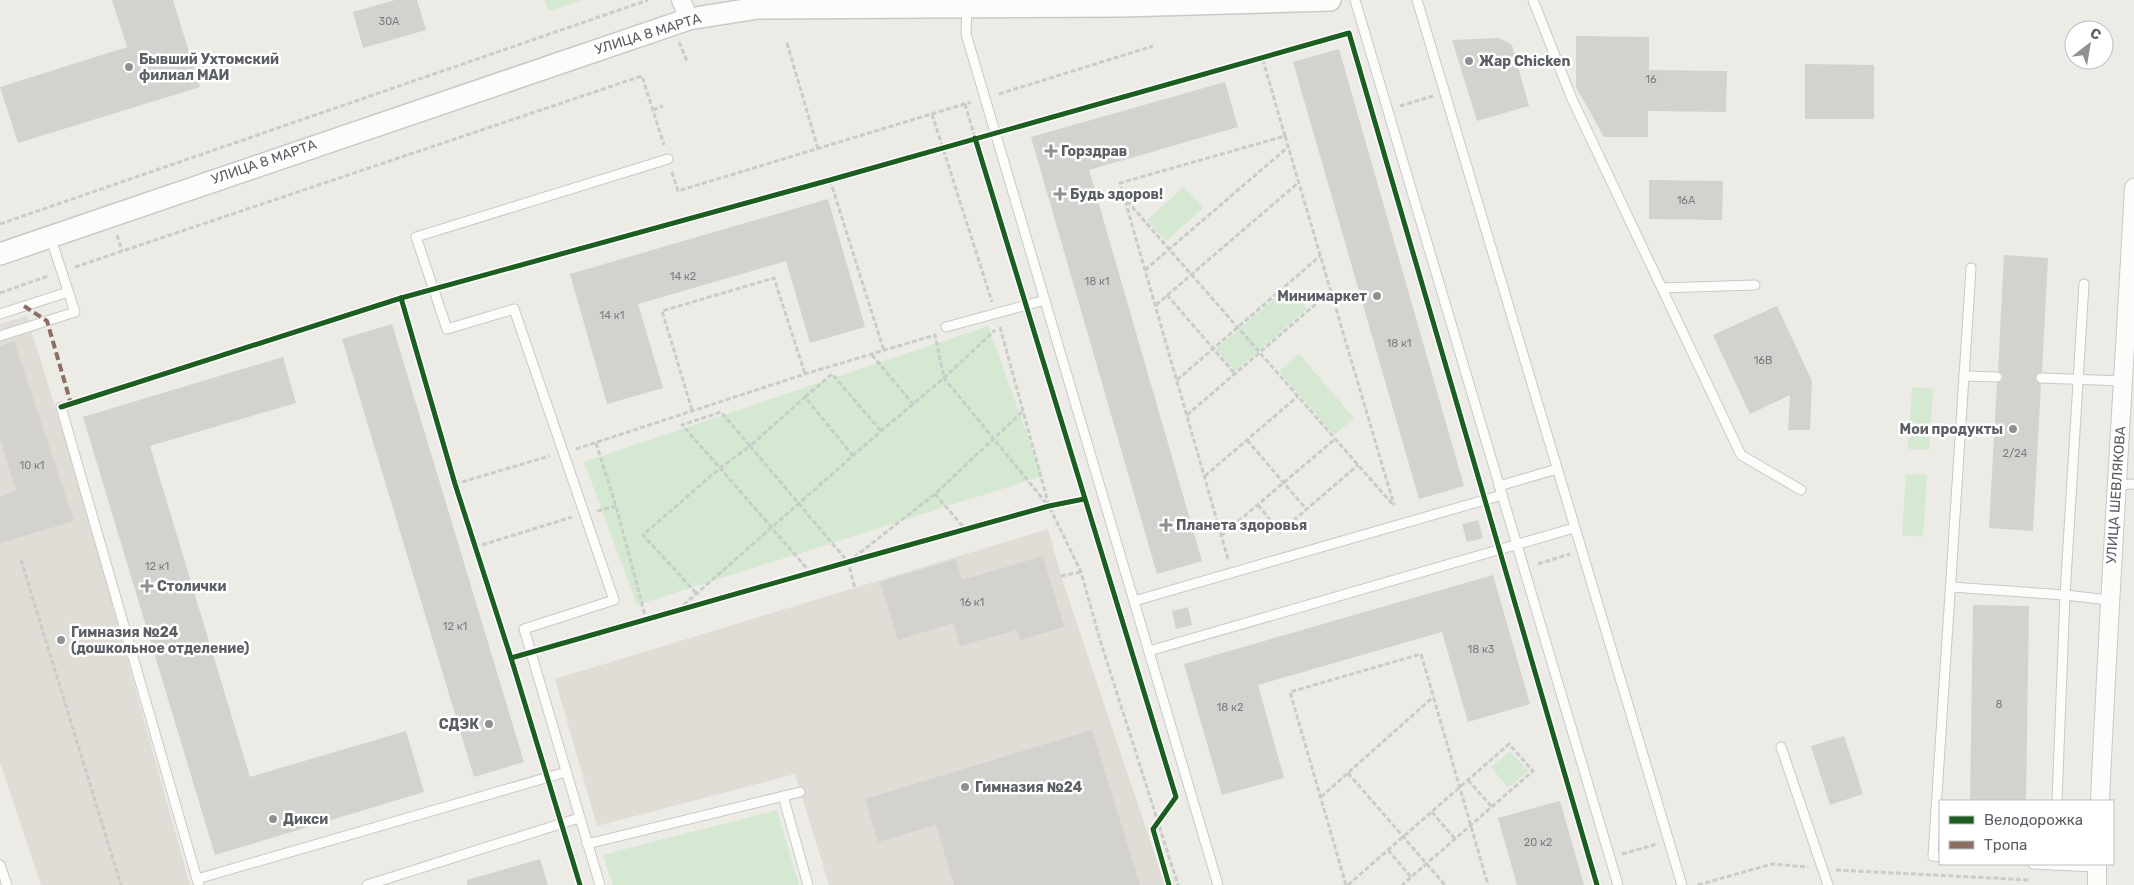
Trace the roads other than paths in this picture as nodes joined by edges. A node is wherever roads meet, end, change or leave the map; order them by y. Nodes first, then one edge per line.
1 (1330, 0) edge
2 (1355, 0) edge
3 (1417, 0) edge
4 (1533, 0) edge
5 (1166, 3) edge
6 (967, 7) junction
7 (685, 10) edge
8 (668, 159) road end
9 (2134, 188) edge
10 (50, 236) junction
11 (0, 254) edge
12 (1971, 268) dead end
13 (2084, 284) dead end
14 (1755, 285) dead end
15 (1662, 288) junction
16 (68, 292) junction
17 (1045, 300) junction
18 (2131, 312) edge
19 (0, 314) edge
20 (946, 327) dead end
21 (0, 336) edge
22 (1964, 376) junction
23 (1997, 377) dead end
24 (2041, 378) dead end
25 (2078, 379) junction
26 (2123, 381) junction
27 (61, 407) dead end
28 (1557, 469) junction
29 (2126, 485) edge
30 (1499, 486) junction
31 (1801, 490) dead end
32 (1502, 495) junction
33 (1574, 528) junction
34 (1517, 545) junction
35 (1951, 587) junction
36 (2065, 595) junction
37 (2109, 600) junction
38 (1134, 601) junction
39 (1149, 652) junction
40 (1781, 747) dead end
41 (566, 772) junction
42 (800, 792) dead end
43 (783, 796) junction
44 (2057, 800) edge
45 (2100, 800) edge
46 (579, 818) junction
47 (587, 844) junction
48 (1939, 857) edge
49 (0, 865) edge
50 (2054, 865) edge
51 (2097, 865) edge
52 (198, 882) edge
53 (7, 885) edge
54 (368, 885) edge
55 (600, 885) edge
56 (808, 885) edge
57 (1218, 885) edge
58 (1618, 885) edge
59 (1682, 885) edge
60 (1828, 885) edge
61 (2097, 885) edge

1 - 5 street, УЛИЦА 8 МАРТА
2 - 30 lane
3 - 28 lane
4 - 15 lane
5 - 6 street, УЛИЦА 8 МАРТА
6 - 7 street, УЛИЦА 8 МАРТА
6 - 17 lane
7 - 10 street, УЛИЦА 8 МАРТА
8 - 41 lane
9 - 18 street, УЛИЦА ШЕВЛЯКОВА
10 - 11 street, УЛИЦА 8 МАРТА
10 - 16 lane
12 - 22 lane
13 - 25 lane
14 - 15 lane
15 - 31 lane
16 - 19 lane
16 - 21 lane
17 - 20 lane
17 - 38 lane
18 - 26 street, УЛИЦА ШЕВЛЯКОВА
22 - 23 lane
22 - 35 lane
24 - 25 lane
25 - 26 lane
25 - 36 lane
26 - 29 street, УЛИЦА ШЕВЛЯКОВА
27 - 52 lane
28 - 30 lane
28 - 33 lane
29 - 37 street, УЛИЦА ШЕВЛЯКОВА
30 - 32 lane
32 - 34 lane
32 - 38 lane
33 - 34 lane
33 - 59 lane
34 - 39 lane
34 - 58 lane
35 - 36 lane
35 - 48 lane
36 - 37 lane
36 - 44 lane
37 - 45 street, УЛИЦА ШЕВЛЯКОВА
38 - 39 lane
39 - 57 lane
40 - 60 lane
41 - 46 lane
41 - 52 lane
42 - 43 lane
43 - 47 lane
43 - 56 lane
46 - 47 lane
46 - 54 lane
47 - 55 lane
49 - 53 lane
50 - 51 lane
51 - 61 street

